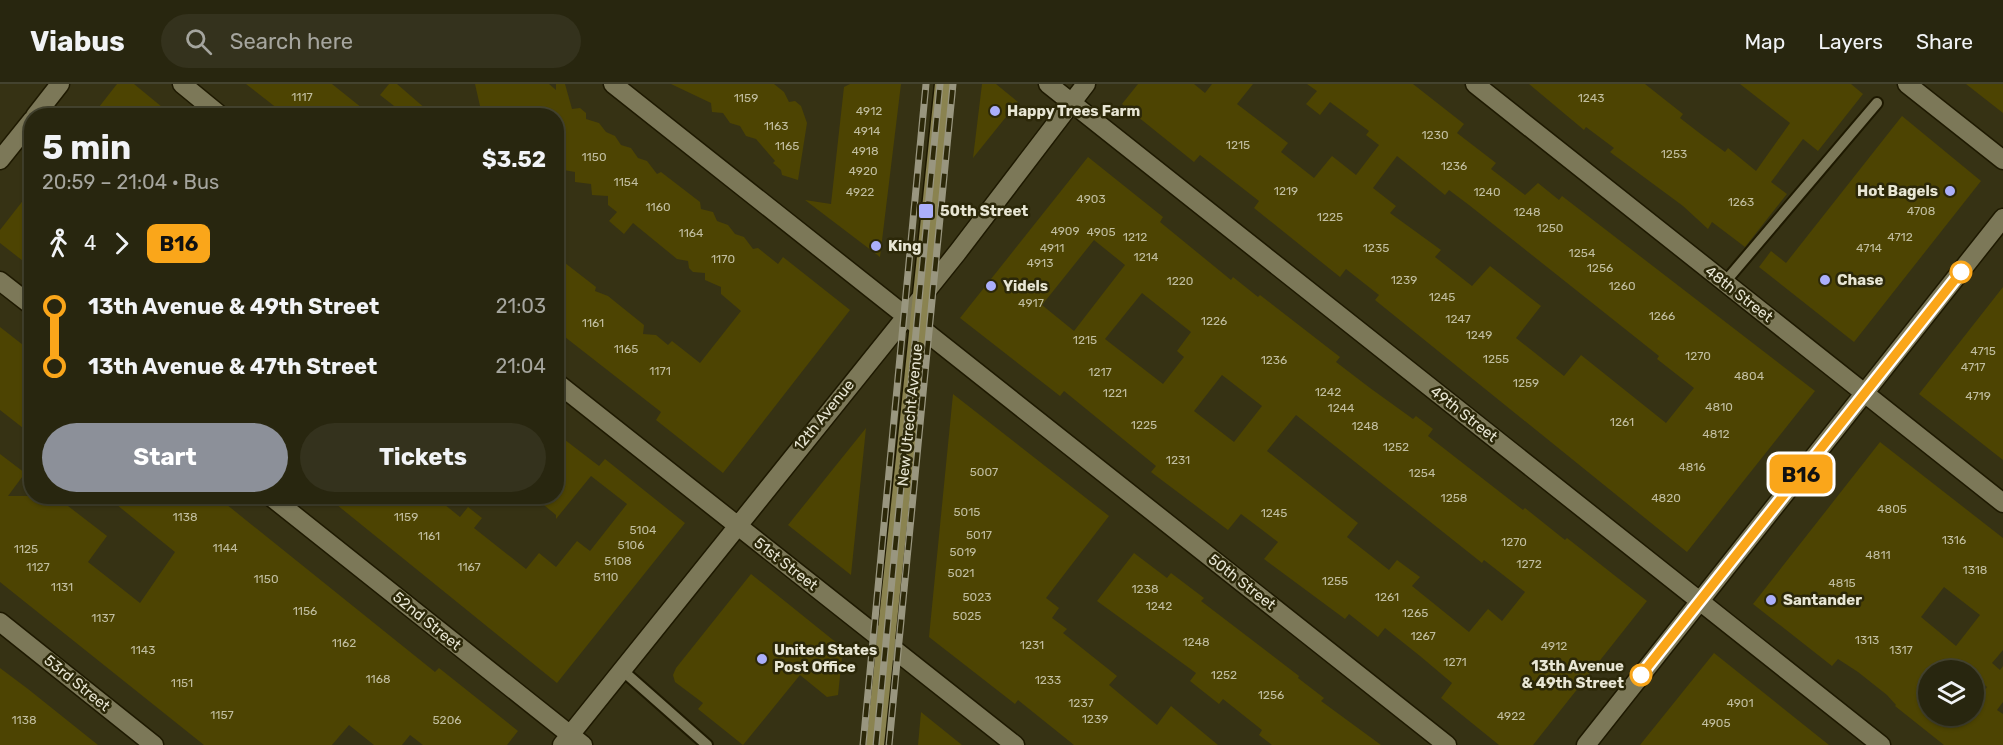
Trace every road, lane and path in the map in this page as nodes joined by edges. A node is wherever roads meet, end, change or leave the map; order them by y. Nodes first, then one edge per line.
1 (60, 84) edge
2 (182, 84) edge
3 (613, 84) edge
4 (944, 84) edge
5 (1048, 84) edge
6 (1086, 84) edge
7 (1475, 84) edge
8 (1907, 84) edge
9 (1071, 103) junction
10 (1877, 103) dead end
11 (41, 108) edge
12 (211, 108) edge
13 (24, 130) edge
14 (0, 160) edge
15 (2003, 160) edge
16 (2003, 218) edge
17 (0, 281) edge
18 (1725, 282) junction
19 (924, 292) junction
20 (24, 300) edge
21 (905, 316) junction
22 (920, 327) junction
23 (564, 388) edge
24 (1865, 393) junction
25 (2003, 502) edge
26 (280, 504) edge
27 (736, 525) junction
28 (1700, 601) junction
29 (0, 622) edge
30 (886, 644) junction
31 (622, 670) junction
32 (572, 742) edge
33 (154, 745) edge
34 (707, 745) edge
35 (875, 745) edge
36 (1015, 745) edge
37 (1448, 745) edge
38 (1586, 745) edge
39 (1881, 745) edge

1 - 11 street
2 - 12 street
3 - 21 street, 50th Street
4 - 19 street, New Utrecht Avenue
5 - 9 street, 49th Street
6 - 9 street, 12th Avenue
7 - 18 street, 48th Street
8 - 15 street
9 - 19 street, 12th Avenue
9 - 28 street, 49th Street
10 - 18 lane
13 - 14 street
16 - 24 street
17 - 20 street
18 - 24 street, 48th Street
19 - 21 street, 12th Avenue
19 - 22 street, New Utrecht Avenue
21 - 22 street, 50th Street
21 - 27 street, 12th Avenue
22 - 30 street, New Utrecht Avenue
22 - 37 street, 50th Street
23 - 27 street, 51st Street
24 - 25 street, 48th Street
24 - 28 street
26 - 32 street, 52nd Street
27 - 30 street, 51st Street
27 - 31 street, 12th Avenue
28 - 38 street
28 - 39 street, 49th Street
29 - 33 street, 53rd Street
30 - 35 street, New Utrecht Avenue
30 - 36 street, 51st Street
31 - 32 street, 12th Avenue
31 - 34 lane

